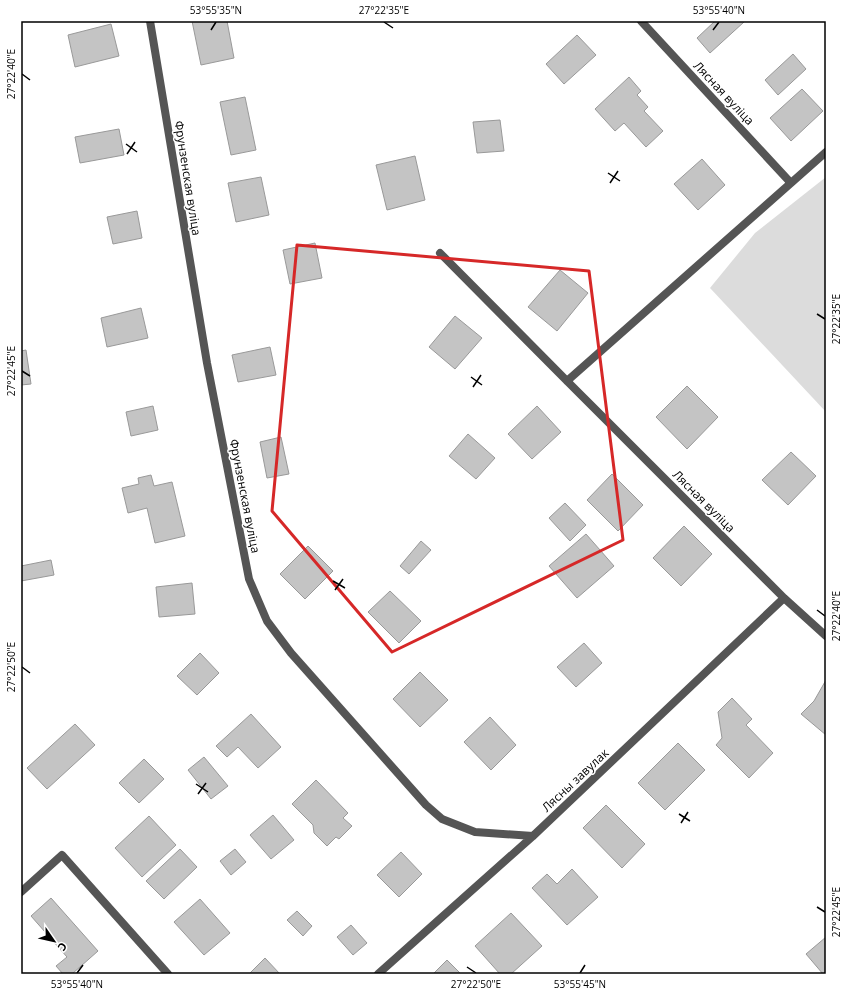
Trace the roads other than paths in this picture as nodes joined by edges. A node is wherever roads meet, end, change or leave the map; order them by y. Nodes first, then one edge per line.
1 (150, 21) edge
2 (641, 21) edge
3 (826, 152) edge
4 (790, 182) junction
5 (440, 253) dead end
6 (567, 381) junction
7 (784, 598) junction
8 (826, 636) edge
9 (533, 836) junction
10 (21, 892) edge
11 (168, 974) edge
12 (378, 974) edge

1 - 9 street, Фрунзенская вуліца
2 - 4 street, Лясная вуліца
3 - 4 street
4 - 6 street
5 - 6 street, Лясная вуліца
6 - 7 street, Лясная вуліца
7 - 8 street, Лясная вуліца
7 - 9 street, Лясны завулак
9 - 12 street, Лясны завулак
10 - 11 street

